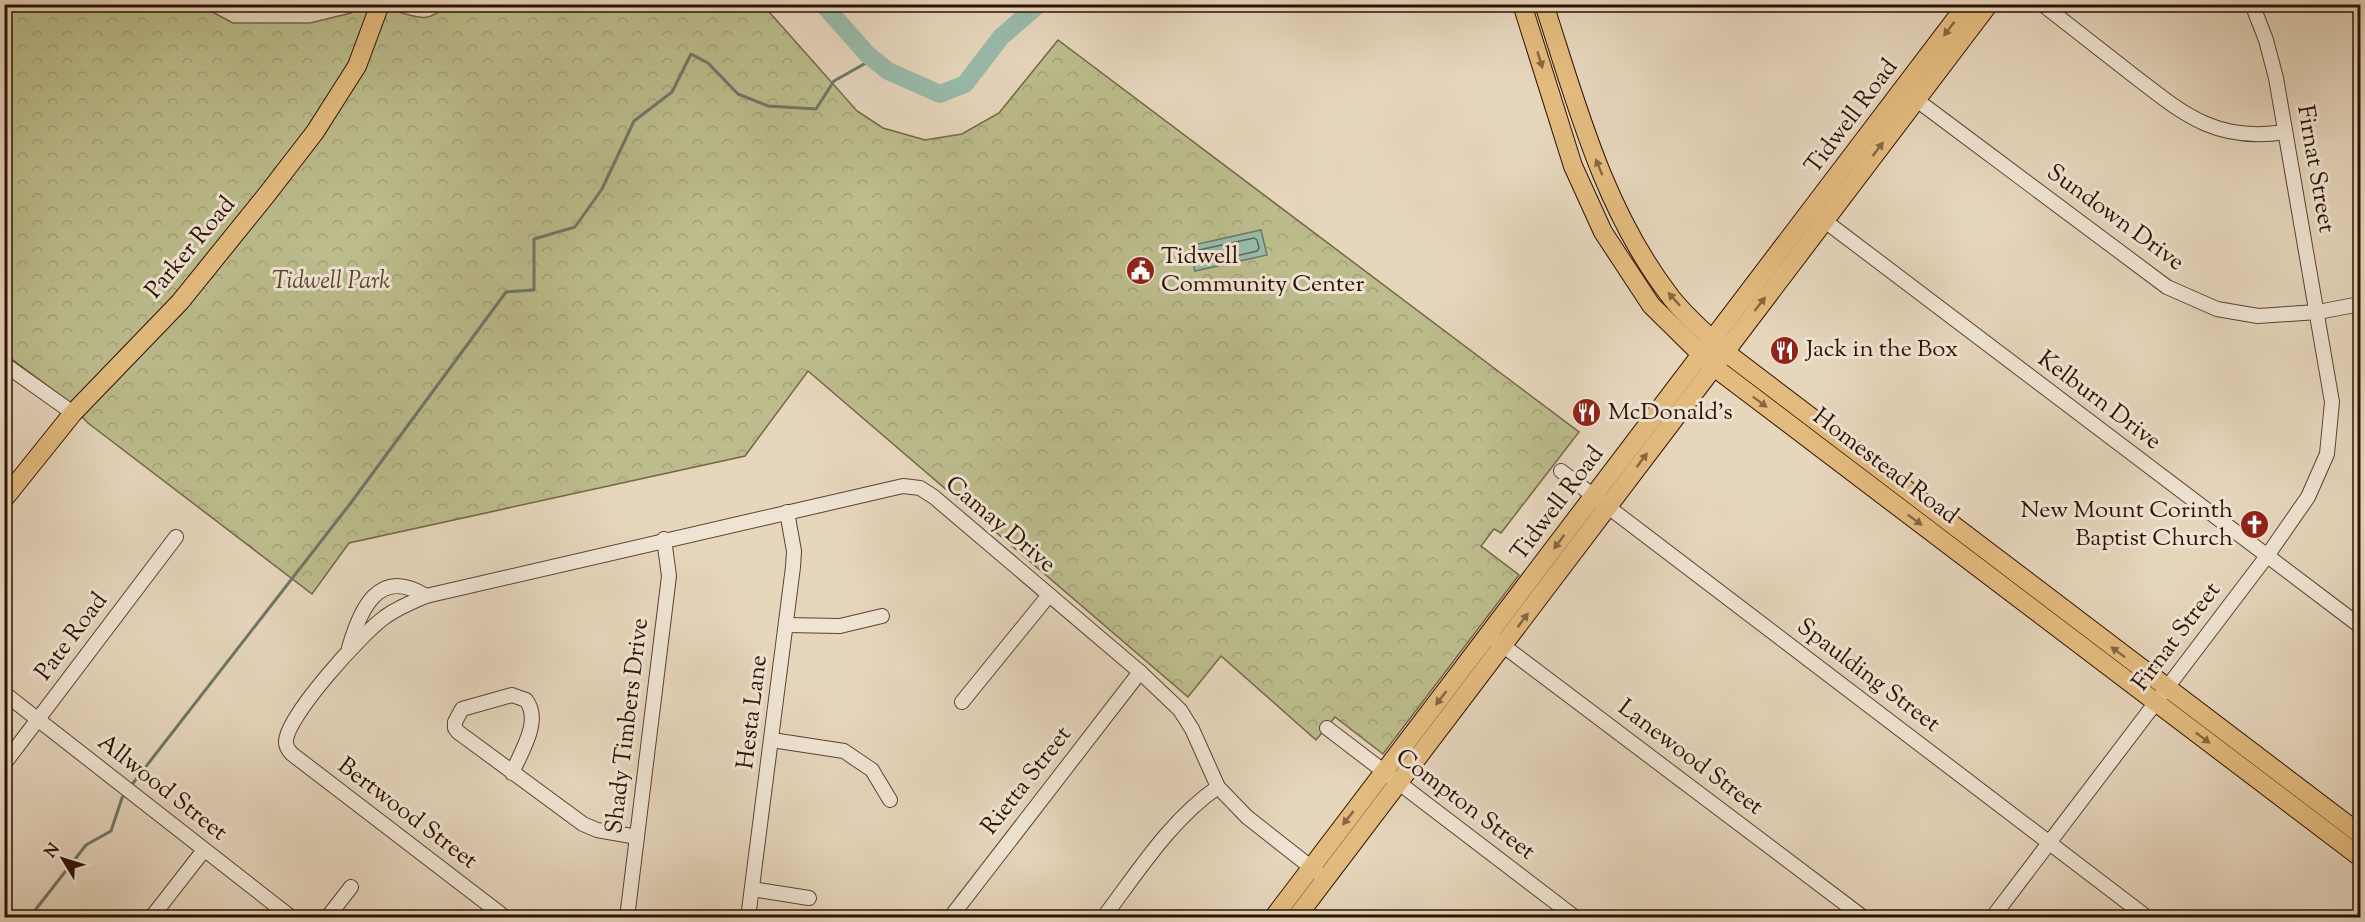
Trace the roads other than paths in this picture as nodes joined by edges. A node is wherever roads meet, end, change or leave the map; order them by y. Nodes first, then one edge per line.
1 (380, 4) edge
2 (1522, 4) edge
3 (1544, 4) edge
4 (1967, 4) edge
5 (1989, 4) edge
6 (2042, 4) edge
7 (2252, 4) edge
8 (1569, 80) junction
9 (1549, 88) junction
10 (1910, 94) junction
11 (2284, 132) junction
12 (1818, 216) junction
13 (2361, 304) edge
14 (2318, 312) junction
15 (1719, 345) junction
16 (1708, 361) junction
17 (4, 364) edge
18 (73, 413) junction
19 (1839, 438) junction
20 (1826, 452) junction
21 (1561, 471) dead end
22 (4, 499) edge
23 (1600, 501) junction
24 (787, 512) junction
25 (1950, 535) junction
26 (176, 537) dead end
27 (664, 539) junction
28 (2267, 556) junction
29 (1049, 595) junction
30 (426, 596) junction
31 (882, 616) dead end
32 (786, 625) junction
33 (2361, 626) edge
34 (1496, 641) junction
35 (348, 651) junction
36 (1140, 672) junction
37 (4, 693) edge
38 (2160, 695) junction
39 (962, 702) dead end
40 (39, 719) junction
41 (1327, 728) dead end
42 (772, 740) junction
43 (285, 742) joint
44 (4, 764) edge
45 (512, 773) junction
46 (1391, 778) junction
47 (1218, 788) junction
48 (2292, 794) junction
49 (890, 800) dead end
50 (2361, 834) edge
51 (636, 837) junction
52 (2049, 842) junction
53 (204, 850) junction
54 (2361, 857) edge
55 (1310, 867) junction
56 (1325, 878) junction
57 (351, 887) dead end
58 (752, 889) junction
59 (809, 898) dead end
60 (506, 917) edge
61 (151, 918) edge
62 (292, 918) edge
63 (327, 918) edge
64 (627, 918) edge
65 (748, 918) edge
66 (950, 918) edge
67 (1103, 918) edge
68 (1273, 918) edge
69 (1296, 918) edge
70 (1576, 918) edge
71 (1864, 918) edge
72 (1992, 918) edge
73 (2148, 918) edge

1 - 18 main road, Parker Road
2 -> 9 main road, Homestead Road
3 - 8 main road, Homestead Road
4 -> 10 main road, Tidwell Road
5 - 10 main road, Tidwell Road
6 - 11 street
7 - 11 street, Firnat Street
8 - 9 main road
15 -> 8 main road, Homestead Road
9 - 16 main road, Homestead Road
10 - 12 main road, Tidwell Road
10 - 14 street, Sundown Drive
11 - 14 street, Firnat Street
12 - 15 main road, Tidwell Road
12 - 28 street, Kelburn Drive
13 - 14 street, Sundown Drive
14 - 28 street, Firnat Street
15 - 16 main road, Tidwell Road
15 - 19 main road, Homestead Road
16 -> 20 main road, Homestead Road
16 - 23 main road, Tidwell Road
17 - 18 street
18 - 22 main road, Parker Road
19 - 20 main road
19 - 25 main road, Homestead Road
20 -> 25 main road, Homestead Road
21 - 23 street, Spaulding Street
23 - 34 main road, Tidwell Road
23 - 52 street, Spaulding Street
24 - 27 street, Camay Drive
24 - 29 street, Camay Drive
24 - 32 street, Hesta Lane
25 - 38 main road, Homestead Road
26 - 40 street, Pate Road
27 - 30 street, Camay Drive
27 - 51 street, Shady Timbers Drive
28 - 33 street, Kelburn Drive
28 - 38 street, Firnat Street
29 - 36 street, Camay Drive
29 - 39 street
30 - 35 street, Camay Drive
30 - 35 street, Camay Drive
31 - 32 street
32 - 42 street, Hesta Lane
34 - 46 main road, Tidwell Road
34 - 71 street, Lanewood Street
35 - 43 street, Camay Drive
36 - 47 street, Camay Drive
36 - 66 street, Rietta Street
37 - 40 street, Allwood Street
38 - 48 main road, Homestead Road
38 - 52 street, Firnat Street
40 - 44 street, Pate Road
40 - 53 street, Allwood Street
41 - 46 street, Compton Street
42 - 49 street
42 - 58 street, Hesta Lane
43 - 60 street, Bertwood Street
45 - 45 street
45 - 51 street
46 -> 55 main road, Tidwell Road
46 - 56 main road, Tidwell Road
46 - 70 street, Compton Street
47 - 55 street, Camay Drive
47 - 67 street
48 - 50 main road, Homestead Road
48 - 54 main road, Homestead Road
51 - 64 street, Shady Timbers Drive
52 - 72 street, Firnat Street
52 - 73 street, Spaulding Street
53 - 61 street
53 - 62 street, Allwood Street
55 - 56 street, Camay Drive
55 - 68 main road, Tidwell Road
56 - 69 main road, Tidwell Road
57 - 63 street
58 - 59 street
58 - 65 street, Hesta Lane

